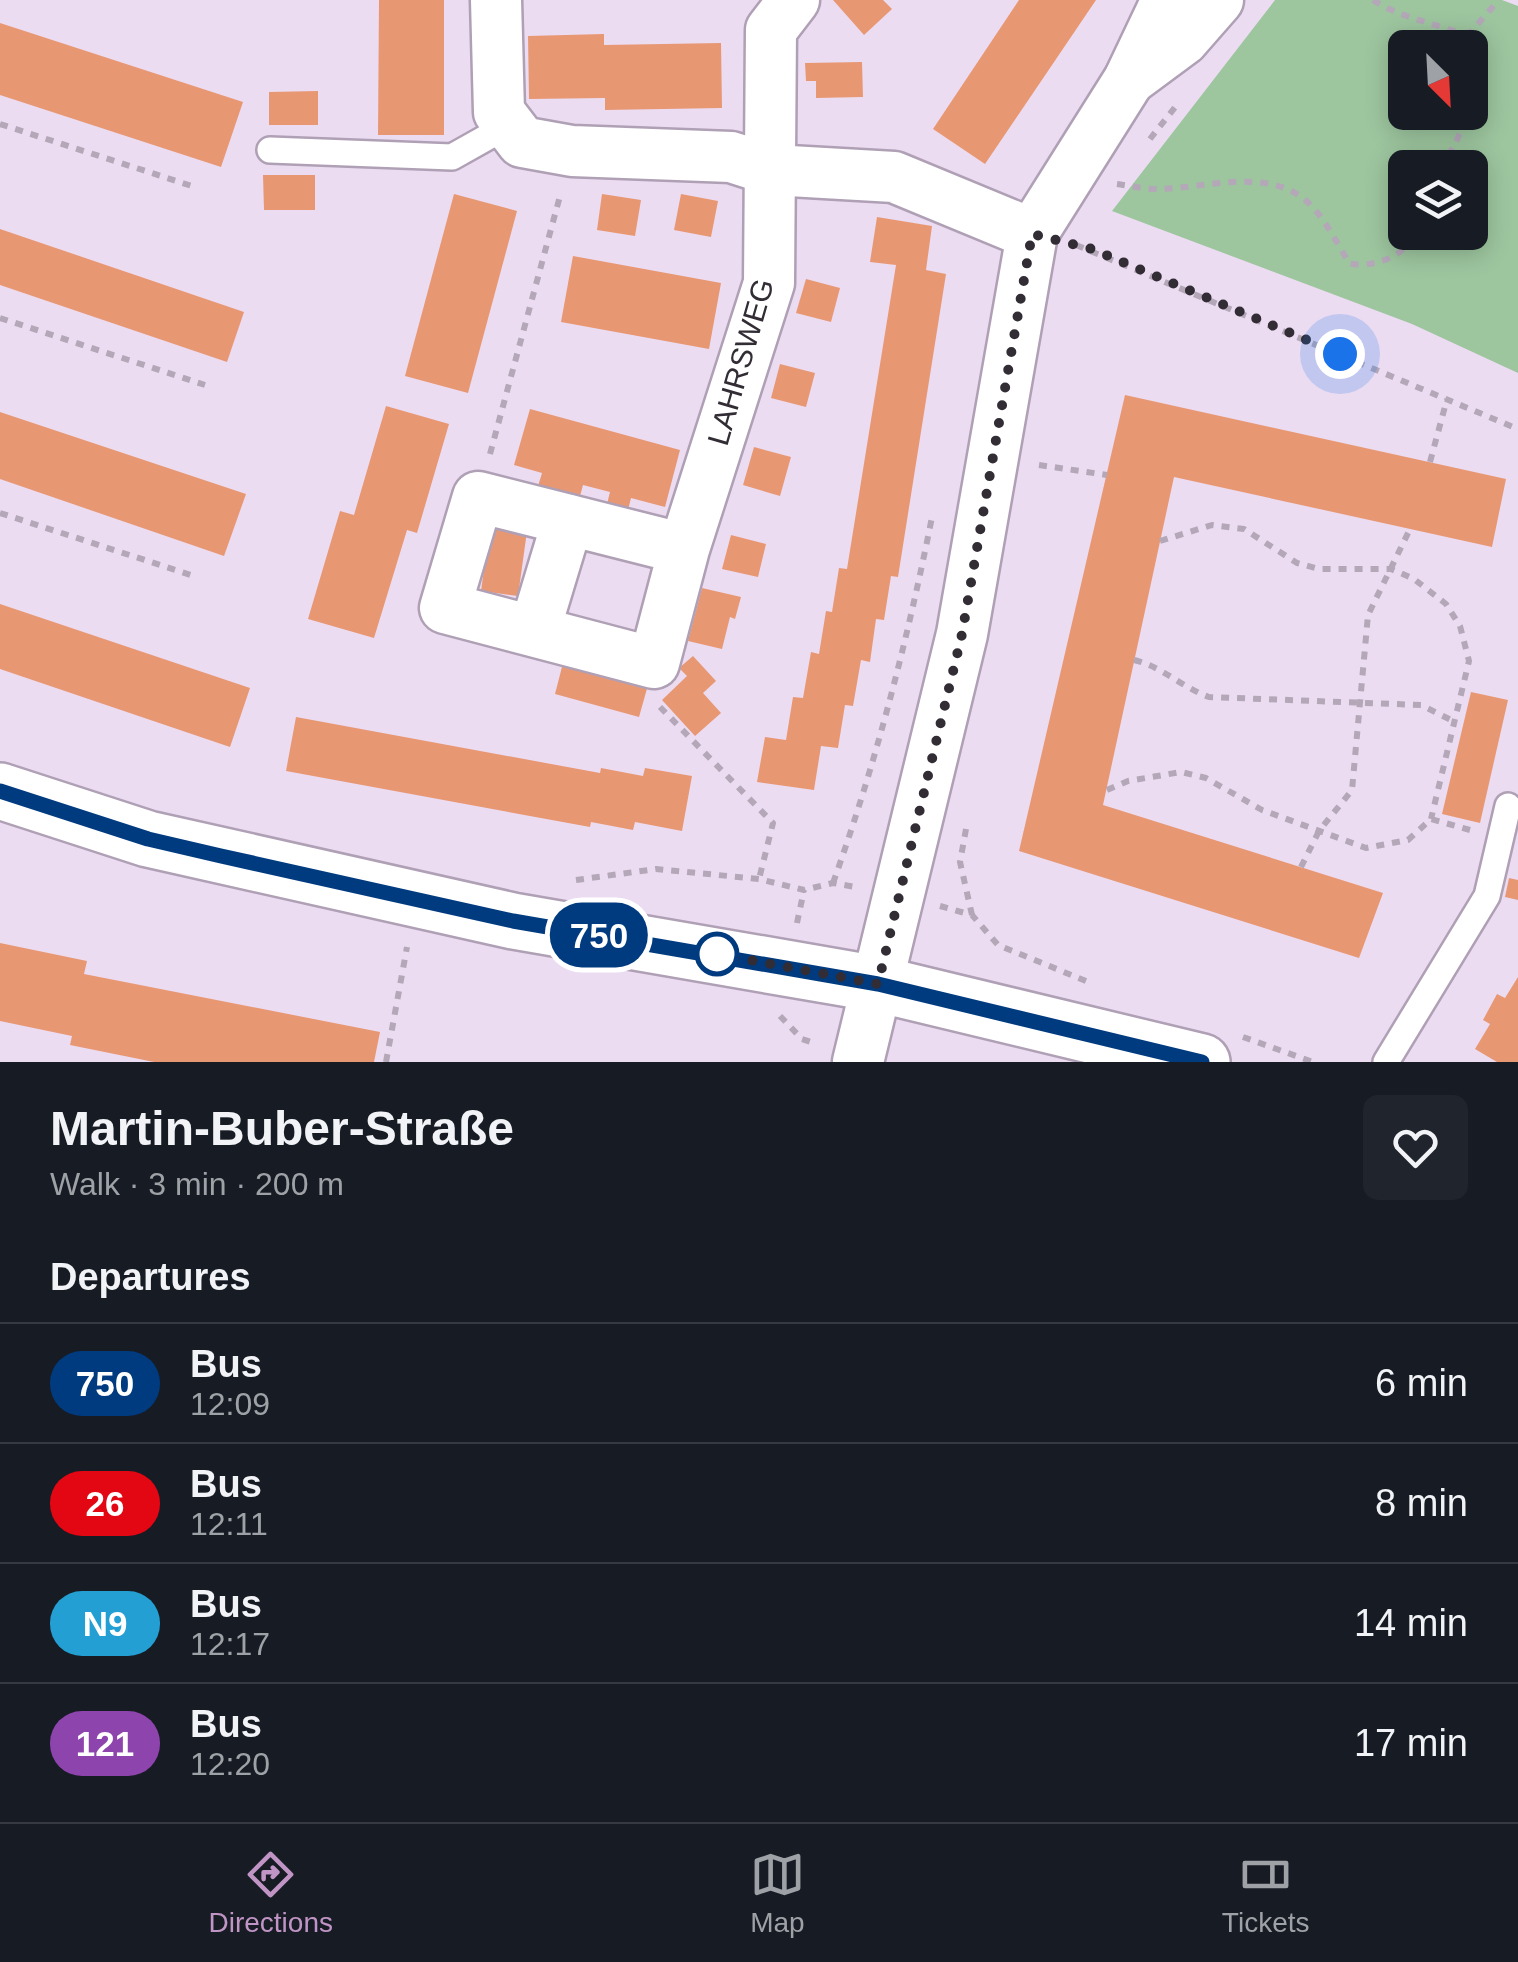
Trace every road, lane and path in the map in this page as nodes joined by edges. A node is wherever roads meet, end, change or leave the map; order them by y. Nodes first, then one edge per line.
1 (496, 0) edge
2 (794, 0) edge
3 (1167, 0) edge
4 (1218, 0) edge
5 (1373, 0) edge
6 (1499, 0) edge
7 (1452, 30) edge
8 (1472, 30) edge
9 (1129, 80) junction
10 (1187, 91) dead end
11 (0, 124) edge
12 (509, 124) junction
13 (270, 150) dead end
14 (572, 151) junction
15 (1140, 153) dead end
16 (1128, 168) dead end
17 (772, 170) junction
18 (1116, 184) junction
19 (194, 187) dead end
20 (1106, 199) dead end
21 (1088, 230) dead end
22 (1055, 240) junction
23 (1402, 250) edge
24 (1074, 264) dead end
25 (0, 318) edge
26 (205, 385) dead end
27 (1447, 399) junction
28 (1518, 430) edge
29 (1430, 462) dead end
30 (1032, 464) dead end
31 (1106, 475) dead end
32 (478, 498) junction
33 (0, 513) edge
34 (568, 520) junction
35 (1410, 529) dead end
36 (1160, 541) dead end
37 (684, 549) junction
38 (1391, 569) junction
39 (194, 576) dead end
40 (535, 629) junction
41 (1134, 660) dead end
42 (654, 663) junction
43 (1360, 704) junction
44 (1453, 721) junction
45 (1106, 790) dead end
46 (0, 791) edge
47 (1508, 806) dead end
48 (1431, 820) junction
49 (967, 824) dead end
50 (1319, 831) junction
51 (1500, 838) junction
52 (1301, 867) dead end
53 (759, 879) junction
54 (557, 882) dead end
55 (898, 894) junction
56 (972, 916) junction
57 (407, 947) dead end
58 (878, 984) junction
59 (1093, 984) dead end
60 (1221, 1049) edge
61 (386, 1062) edge
62 (858, 1062) edge
63 (1313, 1062) edge
64 (1386, 1062) edge

1 - 12 street
2 - 17 street, LAHRSWEG
3 - 9 street
4 - 9 street
5 - 7 path
6 - 8 path
9 - 22 street
10 - 15 path
11 - 19 path
12 - 13 lane
12 - 14 street
14 - 17 street
14 - 32 path
16 - 18 path
17 - 22 street
17 - 37 street, LAHRSWEG
18 - 20 path
18 - 23 path
21 - 22 path
22 - 24 path
22 - 27 path
22 - 55 street
25 - 26 path
27 - 28 path
27 - 29 path
30 - 31 path
32 - 34 street
32 - 40 street
33 - 39 path
34 - 37 street
34 - 40 street
35 - 38 path
36 - 38 path
37 - 42 street, LAHRSWEG
38 - 43 path
38 - 44 path
40 - 42 street
41 - 43 path
42 - 53 path
43 - 44 path
43 - 50 path
44 - 48 path
45 - 50 path
46 - 58 street
47 - 51 lane
48 - 50 path
48 - 51 path
49 - 56 path
50 - 52 path
51 - 64 lane
53 - 54 path
53 - 55 path
55 - 56 path
55 - 58 street
56 - 59 path
57 - 61 path
58 - 60 street
58 - 62 street
60 - 63 path

